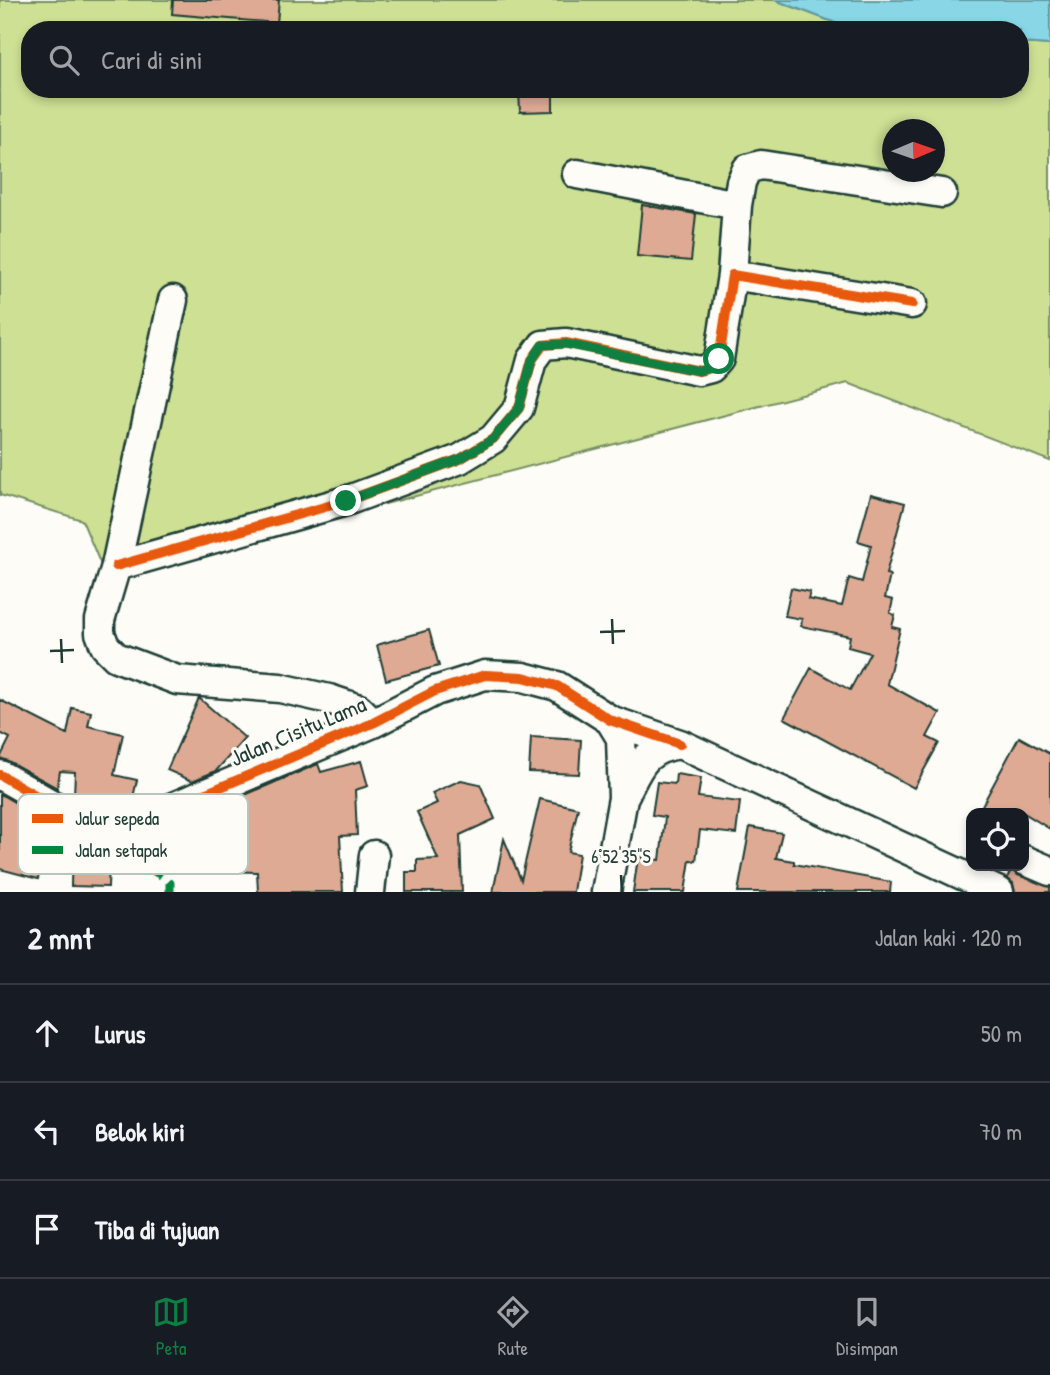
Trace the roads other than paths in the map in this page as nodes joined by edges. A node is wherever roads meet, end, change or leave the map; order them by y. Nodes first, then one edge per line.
1 (577, 174) dead end
2 (942, 193) dead end
3 (737, 205) junction
4 (732, 275) junction
5 (173, 300) dead end
6 (912, 304) dead end
7 (116, 565) junction
8 (610, 720) junction
9 (373, 723) junction
10 (680, 744) junction
11 (0, 775) edge
12 (33, 794) edge
13 (204, 794) edge
14 (623, 798) junction
15 (374, 855) dead end
16 (1029, 862) edge
17 (987, 871) edge
18 (1050, 871) edge
19 (971, 880) junction
20 (370, 892) edge
21 (606, 892) edge
22 (999, 892) edge

1 - 3 street
2 - 3 street
3 - 4 street
4 - 6 street
4 - 7 street
5 - 7 street
7 - 9 street
8 - 9 street, Jalan Cisitu Lama
8 - 10 street, Jalan Cisitu Lama
8 - 14 street
9 - 13 street, Jalan Cisitu Lama
10 - 14 street
10 - 19 street, Jalan Cisitu Lama
11 - 12 street, Jalan Cisitu Lama
14 - 21 street
15 - 20 street
16 - 18 street
17 - 19 street
19 - 22 street, Jalan Cisitu Lama

